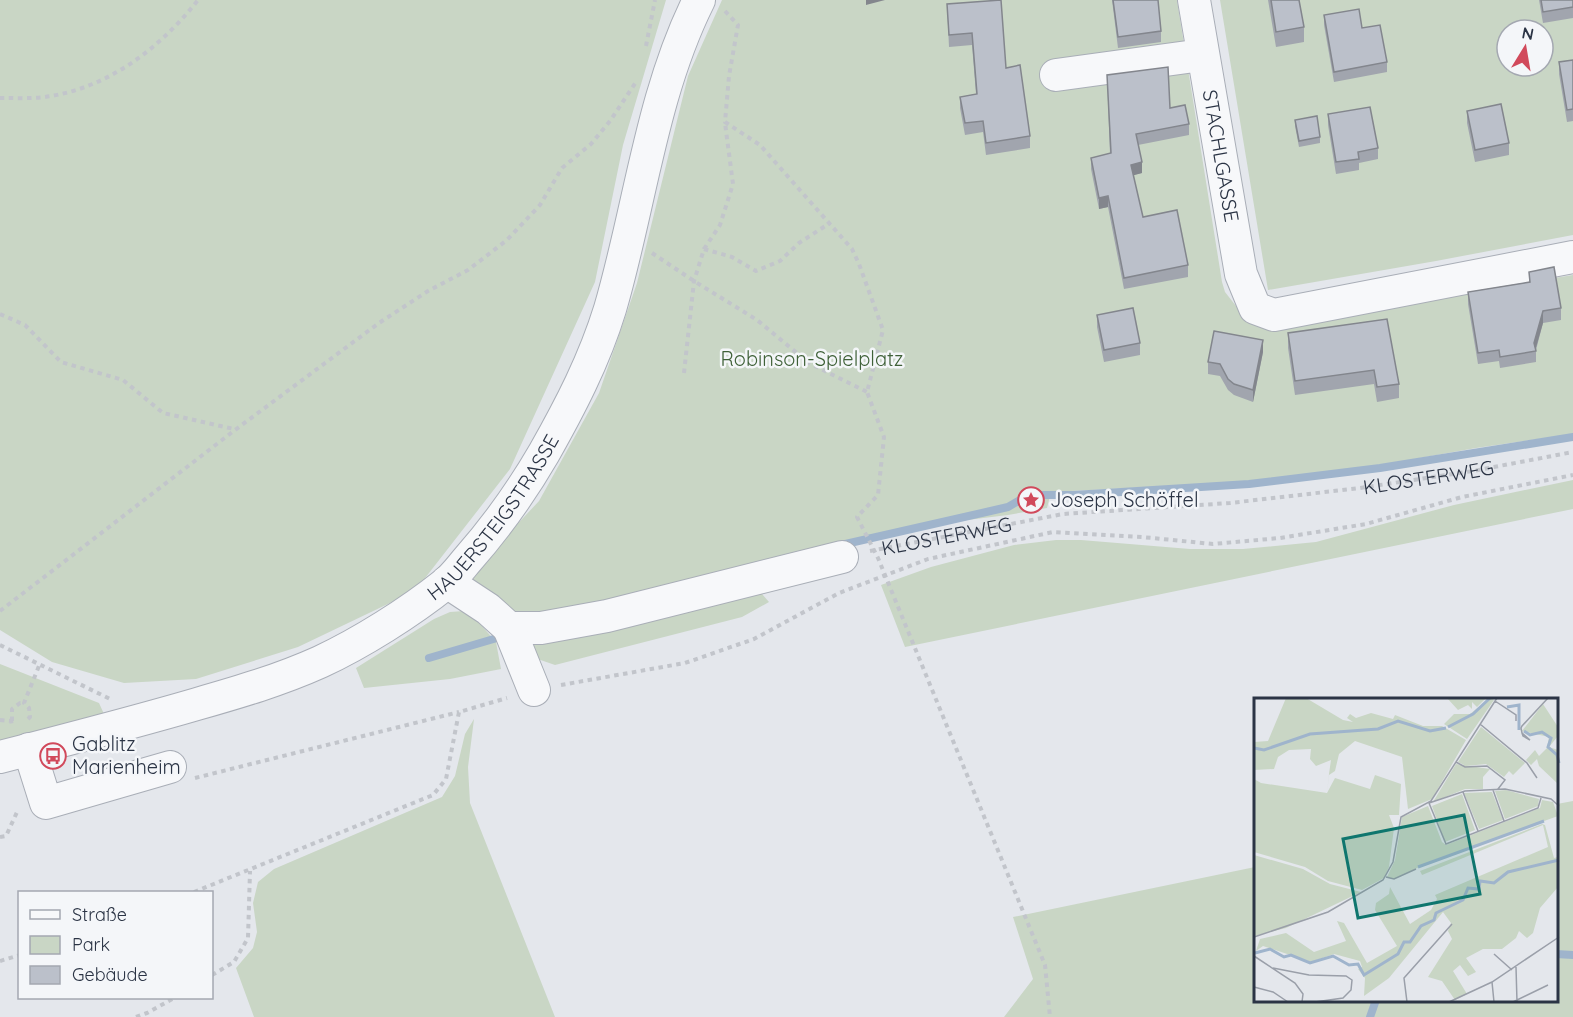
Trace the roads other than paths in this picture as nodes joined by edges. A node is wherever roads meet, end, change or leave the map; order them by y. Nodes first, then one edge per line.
1 (1194, 0) edge
2 (711, 4) edge
3 (1202, 55) junction
4 (1056, 75) dead end
5 (1573, 257) edge
6 (842, 557) road end
7 (447, 582) junction
8 (509, 628) junction
9 (534, 690) road end
10 (18, 738) edge
11 (170, 767) road end

1 - 3 street, STACHLGASSE
2 - 7 street, HAUERSTEIGSTRASSE
3 - 4 street
3 - 5 street, STACHLGASSE
6 - 8 street
7 - 8 street
7 - 10 street, HAUERSTEIGSTRASSE
8 - 9 street
10 - 11 street

